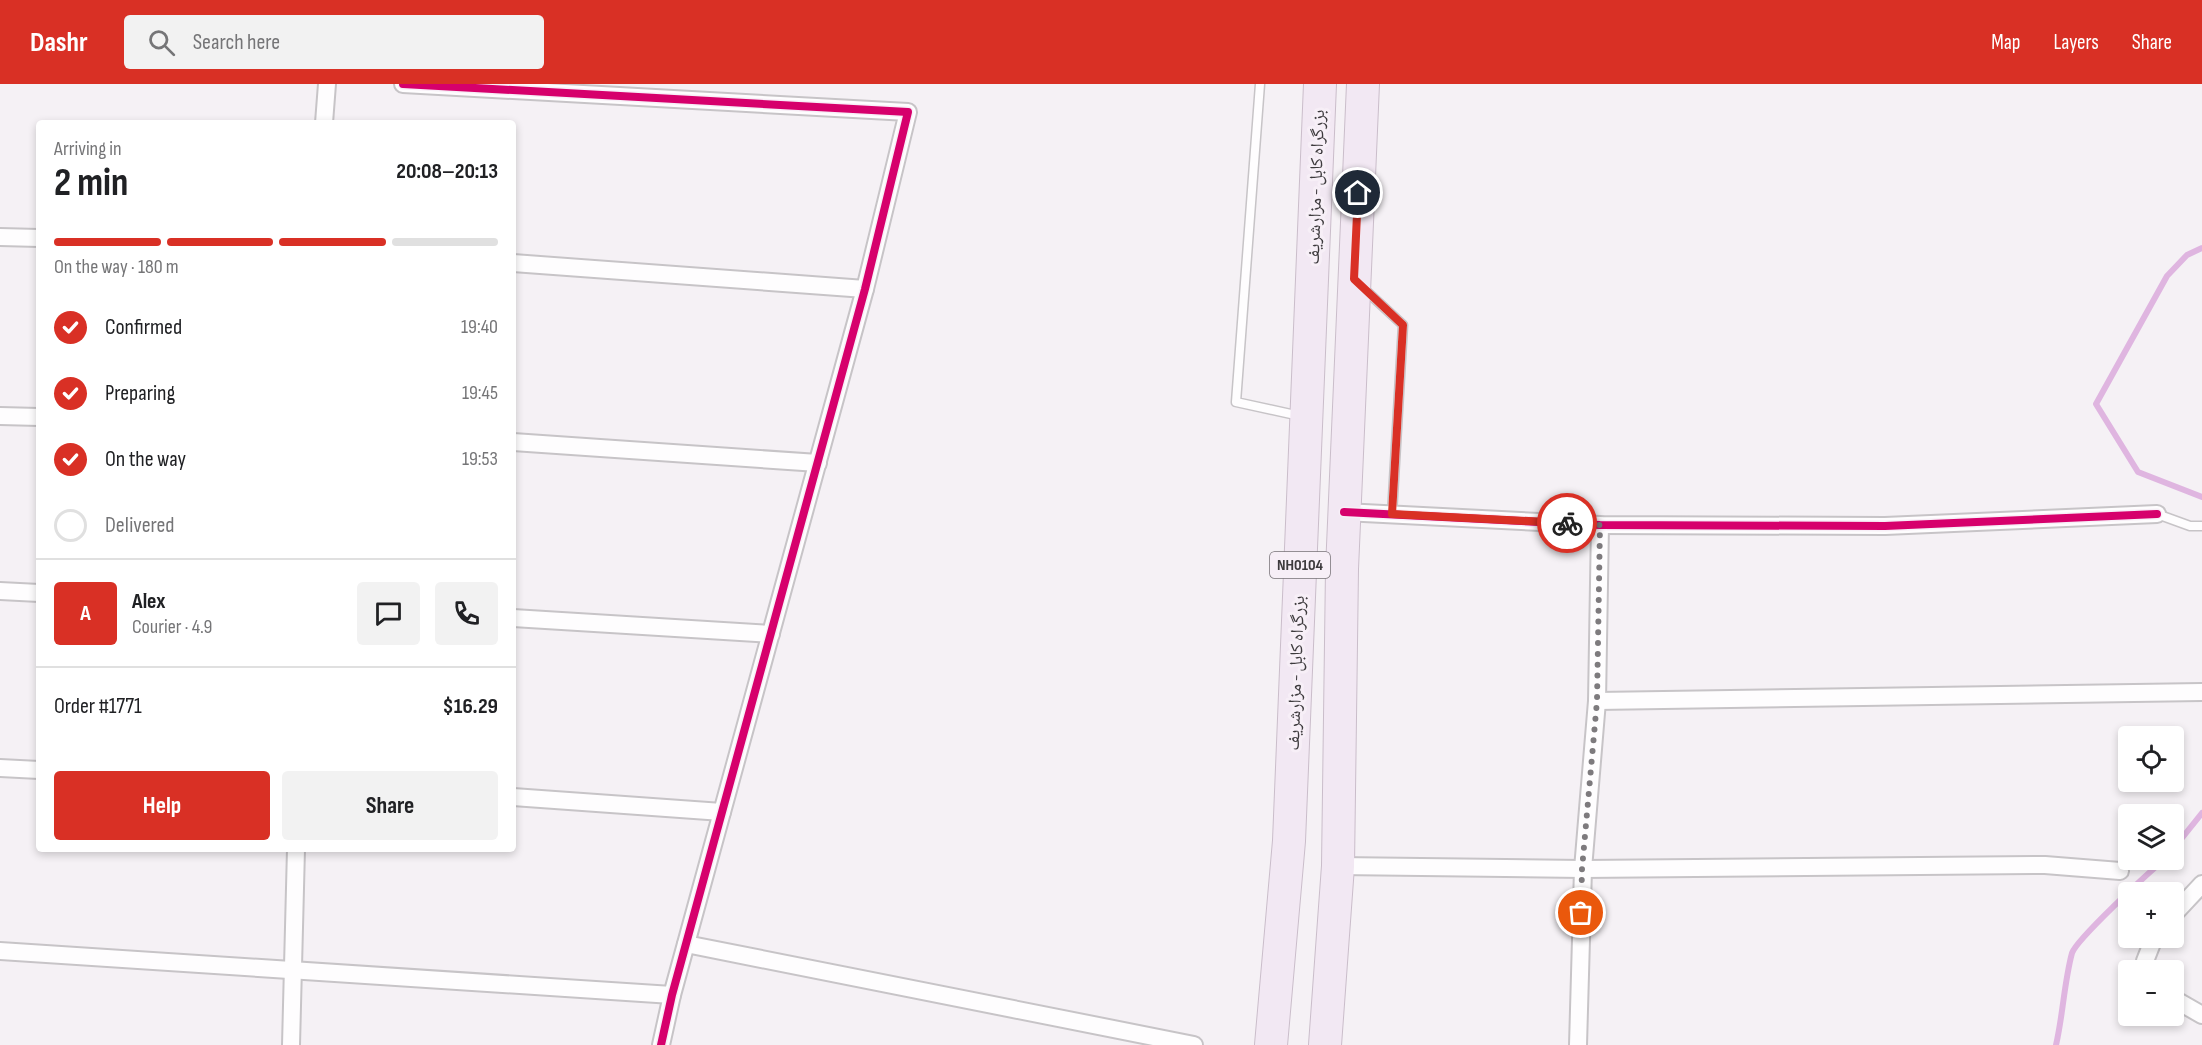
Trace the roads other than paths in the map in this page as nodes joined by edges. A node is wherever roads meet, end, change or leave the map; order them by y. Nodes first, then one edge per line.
1 (327, 84) edge
2 (403, 84) edge
3 (1260, 84) edge
4 (1320, 84) edge
5 (1363, 84) edge
6 (324, 120) edge
7 (0, 237) edge
8 (36, 238) edge
9 (516, 263) edge
10 (1354, 279) junction
11 (865, 289) junction
12 (0, 416) edge
13 (36, 417) edge
14 (1306, 417) junction
15 (516, 442) edge
16 (818, 463) junction
17 (1344, 512) junction
18 (1392, 514) junction
19 (2157, 514) joint
20 (1600, 525) junction
21 (2202, 526) edge
22 (0, 591) edge
23 (36, 593) edge
24 (516, 618) edge
25 (771, 634) junction
26 (2202, 692) edge
27 (1597, 701) junction
28 (0, 768) edge
29 (36, 770) edge
30 (516, 797) edge
31 (722, 812) junction
32 (296, 852) edge
33 (1338, 866) junction
34 (1582, 869) junction
35 (2120, 871) dead end
36 (2202, 885) edge
37 (2184, 904) edge
38 (686, 944) junction
39 (0, 951) edge
40 (294, 970) junction
41 (672, 995) junction
42 (2184, 1005) edge
43 (2202, 1015) edge
44 (291, 1045) edge
45 (662, 1045) edge
46 (1194, 1045) edge
47 (1271, 1045) edge
48 (1325, 1045) edge
49 (1578, 1045) edge

1 - 6 street
2 - 11 street
3 - 14 lane
4 - 14 highway, بزرگراه کابل - مزارشریف / NH0104
5 - 10 highway, NH0104
7 - 8 street
9 - 11 street
10 - 17 highway, NH0104
10 - 18 lane
11 - 16 street
12 - 13 street
14 - 47 highway, بزرگراه کابل - مزارشریف / NH0104
15 - 16 street
16 - 25 street
17 - 18 street
17 - 33 highway, NH0104
18 - 20 street
19 - 20 street
19 - 21 lane
20 - 27 street
22 - 23 street
24 - 25 street
25 - 31 street
26 - 27 street
27 - 34 street
28 - 29 street
30 - 31 street
31 - 38 street
32 - 40 street
33 - 34 street
33 - 48 highway, NH0104
34 - 35 street
34 - 49 street
36 - 37 street
38 - 41 street
38 - 46 street
39 - 40 street
40 - 41 street
40 - 44 street
41 - 45 street
42 - 43 street

